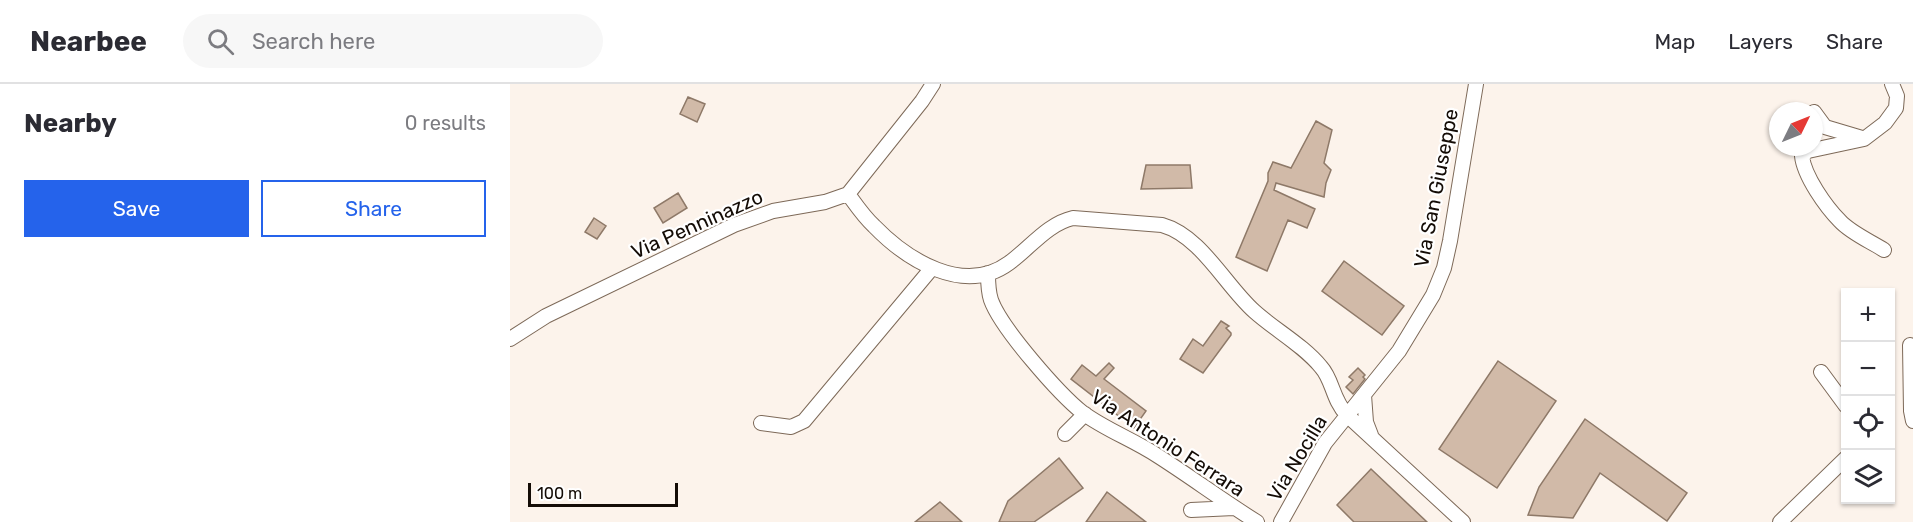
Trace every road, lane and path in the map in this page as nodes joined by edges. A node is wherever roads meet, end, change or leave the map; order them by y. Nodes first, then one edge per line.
1 (933, 84) edge
2 (1476, 84) edge
3 (1892, 84) edge
4 (1823, 124) edge
5 (1864, 139) junction
6 (848, 194) junction
7 (1884, 250) dead end
8 (932, 268) junction
9 (988, 273) junction
10 (510, 339) edge
11 (1910, 345) dead end
12 (1821, 372) dead end
13 (1364, 395) junction
14 (1841, 400) edge
15 (1085, 414) junction
16 (1347, 415) junction
17 (1913, 421) edge
18 (761, 423) dead end
19 (1065, 435) dead end
20 (1373, 440) junction
21 (1841, 462) edge
22 (1234, 508) junction
23 (1191, 510) dead end
24 (1257, 522) edge
25 (1281, 522) edge
26 (1463, 522) edge
27 (1780, 522) edge

1 - 6 street
2 - 13 street, Via San Giuseppe
3 - 5 street
4 - 5 street
5 - 7 street
6 - 8 street
6 - 10 street, Via Penninazzo
8 - 9 street
8 - 18 street
9 - 15 street, Via Antonio Ferrara
9 - 16 street
11 - 17 street
12 - 14 street
13 - 16 street, Via San Giuseppe
13 - 20 street
15 - 19 street
15 - 22 street, Via Antonio Ferrara
16 - 20 street
16 - 25 street, Via Nocilla
20 - 26 street
21 - 27 street
22 - 23 street
22 - 24 street, Via Antonio Ferrara

